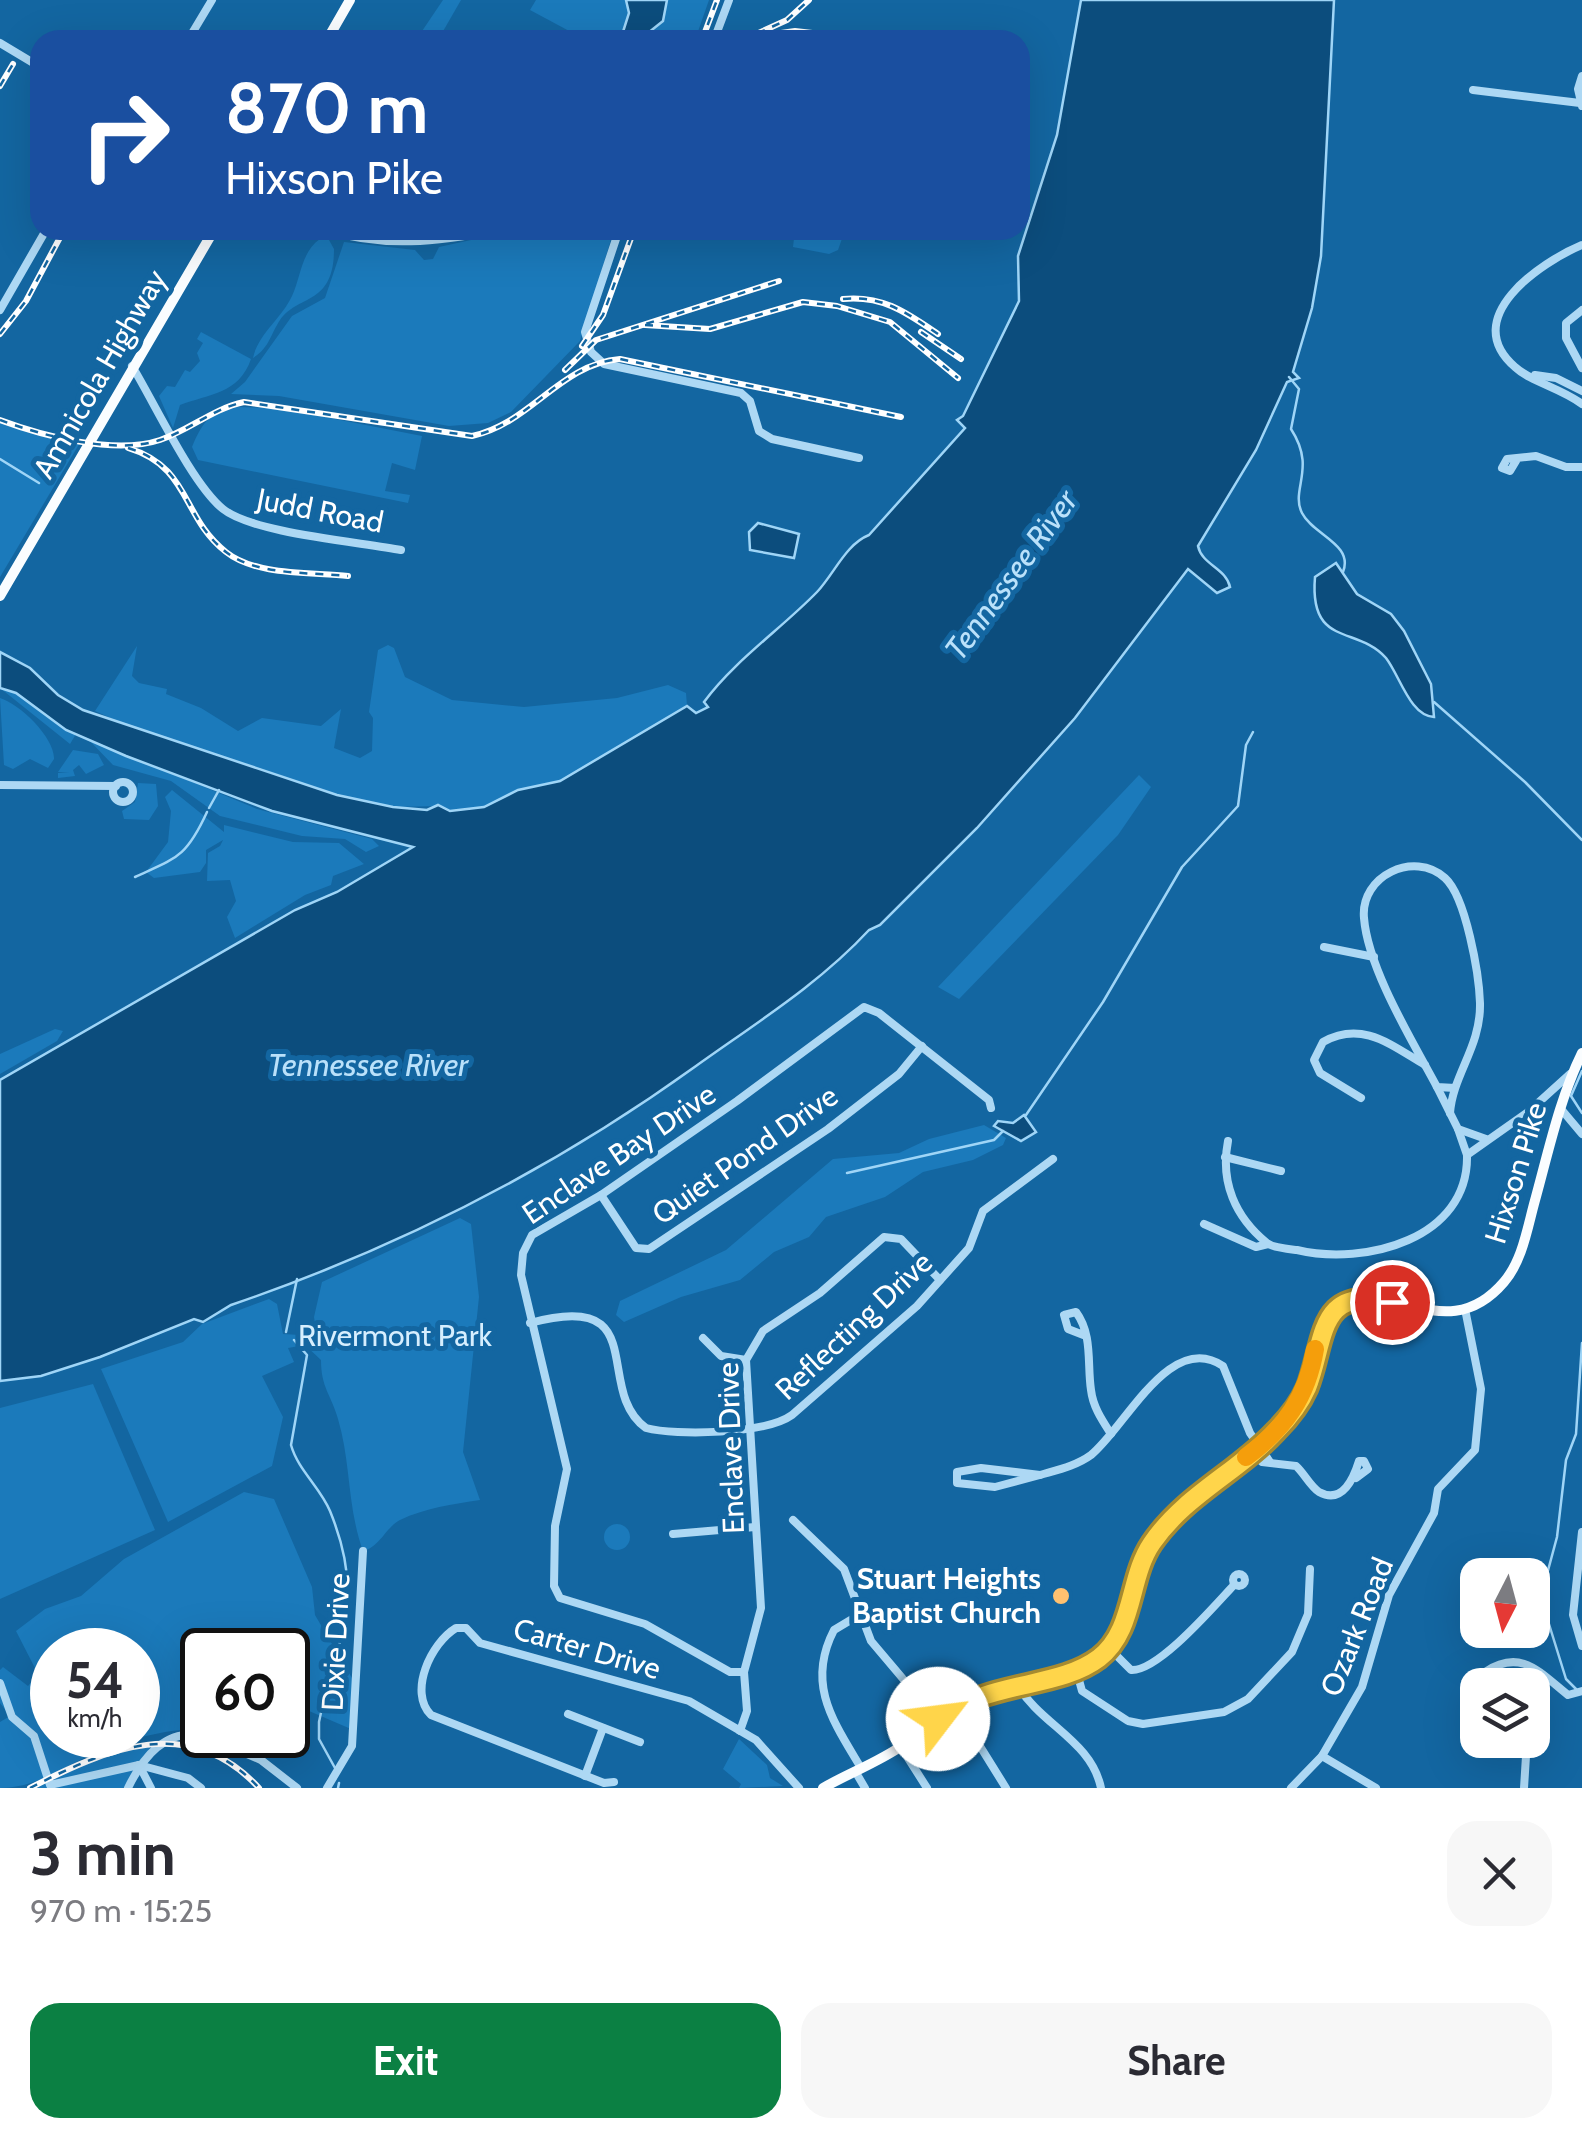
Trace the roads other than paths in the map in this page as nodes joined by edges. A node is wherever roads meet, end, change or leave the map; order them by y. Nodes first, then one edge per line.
1 (212, 0) edge
2 (350, 0) edge
3 (728, 0) edge
4 (194, 30) edge
5 (333, 30) edge
6 (718, 30) edge
7 (0, 43) edge
8 (30, 62) edge
9 (1582, 76) edge
10 (1473, 90) dead end
11 (1581, 105) edge
12 (40, 240) edge
13 (208, 240) edge
14 (364, 240) edge
15 (438, 240) edge
16 (615, 240) edge
17 (426, 242) joint
18 (1582, 245) edge
19 (0, 310) edge
20 (1582, 310) edge
21 (1577, 352) edge
22 (132, 366) junction
23 (1582, 368) edge
24 (1530, 376) junction
25 (1582, 392) edge
26 (1582, 404) edge
27 (859, 458) dead end
28 (1516, 460) dead end
29 (1582, 467) edge
30 (402, 550) dead end
31 (0, 596) edge
32 (0, 785) edge
33 (116, 786) dead end
34 (1324, 946) dead end
35 (1374, 956) junction
36 (922, 1046) junction
37 (1582, 1053) edge
38 (1425, 1065) junction
39 (1574, 1070) junction
40 (1437, 1087) junction
41 (1455, 1088) junction
42 (1361, 1098) dead end
43 (991, 1108) dead end
44 (1561, 1110) junction
45 (1450, 1113) junction
46 (1458, 1129) junction
47 (1582, 1134) edge
48 (1486, 1139) junction
49 (1228, 1141) dead end
50 (1467, 1155) junction
51 (1225, 1158) junction
52 (1052, 1159) dead end
53 (1280, 1171) dead end
54 (600, 1195) junction
55 (1204, 1224) dead end
56 (1268, 1244) junction
57 (940, 1280) junction
58 (1466, 1309) junction
59 (530, 1323) junction
60 (1086, 1336) dead end
61 (702, 1338) dead end
62 (746, 1360) junction
63 (748, 1428) junction
64 (1111, 1434) junction
65 (1255, 1451) junction
66 (1040, 1475) junction
67 (1356, 1478) dead end
68 (793, 1520) dead end
69 (755, 1528) junction
70 (1582, 1532) edge
71 (673, 1534) dead end
72 (363, 1550) dead end
73 (1310, 1569) dead end
74 (1234, 1585) dead end
75 (1577, 1615) edge
76 (859, 1616) junction
77 (1582, 1646) edge
78 (1110, 1648) junction
79 (1491, 1668) edge
80 (1531, 1668) edge
81 (1076, 1669) junction
82 (744, 1672) junction
83 (1550, 1682) edge
84 (0, 1683) edge
85 (1016, 1684) junction
86 (1582, 1691) edge
87 (955, 1706) junction
88 (568, 1714) dead end
89 (938, 1719) junction
90 (603, 1728) junction
91 (740, 1731) junction
92 (180, 1735) edge
93 (640, 1742) dead end
94 (901, 1747) junction
95 (1322, 1756) junction
96 (256, 1758) edge
97 (1526, 1758) edge
98 (139, 1765) junction
99 (858, 1770) junction
100 (585, 1776) junction
101 (614, 1782) dead end
102 (130, 1784) edge
103 (151, 1788) edge
104 (201, 1788) edge
105 (297, 1788) edge
106 (328, 1788) edge
107 (799, 1788) edge
108 (823, 1788) edge
109 (865, 1788) edge
110 (927, 1788) edge
111 (1006, 1788) edge
112 (1101, 1788) edge
113 (1292, 1788) edge
114 (1376, 1788) edge
115 (1524, 1788) edge

1 - 4 street
2 - 5 main road
3 - 6 street
7 - 8 street
9 - 11 street
10 - 11 street
12 - 19 street
13 - 22 main road, Amnicola Highway
14 - 17 street
15 - 17 street
16 - 27 street
18 - 24 street
20 - 21 street
21 - 23 street
22 - 30 street, Judd Road
22 - 31 main road, Amnicola Highway
24 - 25 street
24 - 26 street
28 - 29 street
32 - 33 street
34 - 35 street
35 - 38 street
35 - 41 street
36 - 43 street, Enclave Bay Drive
36 - 54 street, Enclave Bay Drive
36 - 54 street, Quiet Pond Drive
37 - 39 main road, Hixson Pike
38 - 40 street
38 - 42 street
39 - 44 main road, Hixson Pike
39 - 48 street
40 - 41 street
40 - 45 street
41 - 45 street
44 - 47 street
44 - 58 main road, Hixson Pike
45 - 46 street
46 - 48 street
46 - 50 street
48 - 50 street
49 - 51 street
50 - 56 street
51 - 53 street
51 - 56 street
52 - 57 street, Reflecting Drive
54 - 59 street, Enclave Bay Drive
55 - 56 street
57 - 62 street, Enclave Drive
57 - 63 street, Reflecting Drive
58 - 65 main road
58 - 95 street, Ozark Road
59 - 63 street, Reflecting Drive
59 - 82 street, Enclave Bay Drive
60 - 64 street
61 - 62 street
62 - 63 street, Enclave Drive
63 - 69 street, Enclave Drive
64 - 65 street
64 - 66 street
65 - 67 street
65 - 78 main road
66 - 66 street
68 - 76 street
69 - 71 street
69 - 82 street, Enclave Drive
70 - 75 street
72 - 106 street, Dixie Drive
73 - 81 street
74 - 78 street
75 - 77 street
76 - 89 street
76 - 99 street
78 - 81 main road
79 - 80 street
81 - 85 main road
82 - 91 street, Enclave Drive
83 - 86 street
84 - 98 street
85 - 87 main road
85 - 112 street
87 - 89 main road
87 - 111 street
88 - 90 street
89 - 94 main road
90 - 93 street
90 - 100 street
91 - 100 street, Carter Drive
91 - 107 street, Carter Drive
92 - 98 street
94 - 99 main road
94 - 110 street
95 - 113 street, Ozark Road
95 - 114 street
96 - 105 street
97 - 115 street
98 - 102 street
98 - 103 street
98 - 104 street
99 - 108 main road
99 - 109 street
100 - 101 street, Carter Drive

